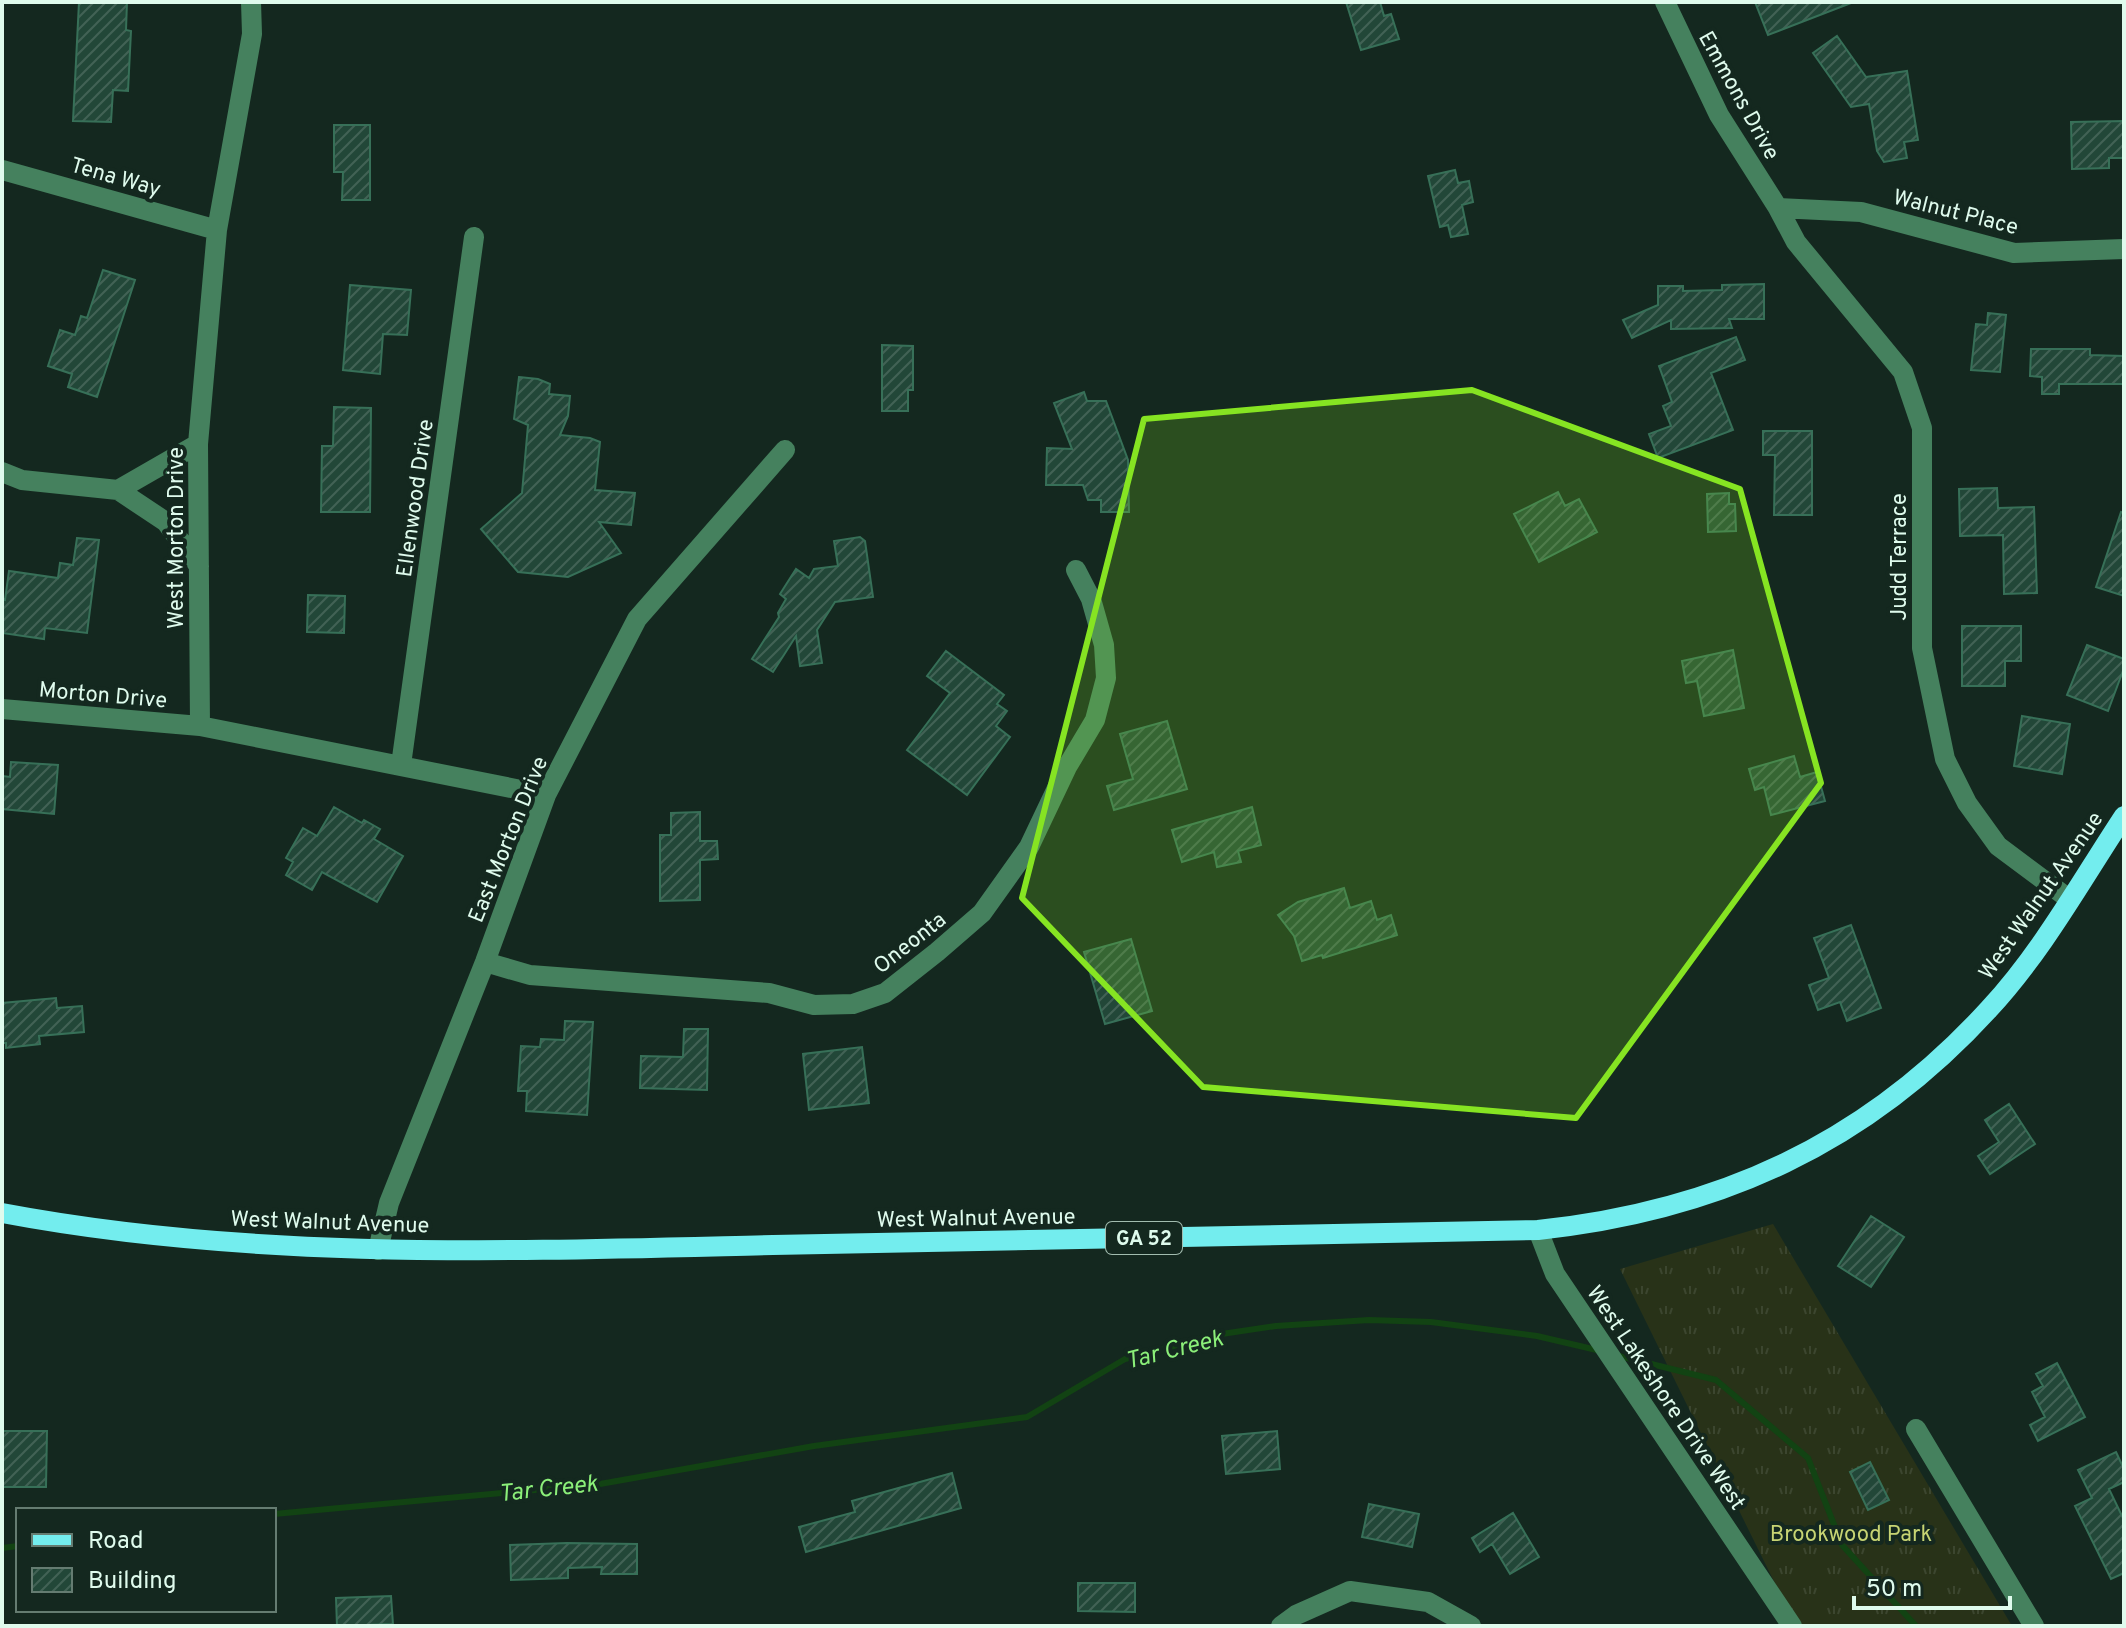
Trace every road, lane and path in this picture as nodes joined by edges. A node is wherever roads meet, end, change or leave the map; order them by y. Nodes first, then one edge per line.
1 (251, 2) edge
2 (1665, 2) edge
3 (2, 170) edge
4 (1778, 208) junction
5 (217, 230) junction
6 (474, 237) dead end
7 (2124, 249) edge
8 (198, 444) junction
9 (785, 450) dead end
10 (2, 472) edge
11 (118, 490) junction
12 (199, 566) junction
13 (1076, 570) dead end
14 (2, 709) edge
15 (200, 726) junction
16 (401, 765) junction
17 (546, 795) junction
18 (2124, 816) edge
19 (2069, 899) junction
20 (485, 962) junction
21 (2, 1213) edge
22 (1538, 1230) junction
23 (378, 1250) junction
24 (1916, 1429) dead end
25 (1281, 1626) edge
26 (1471, 1626) edge
27 (1792, 1626) edge
28 (2034, 1626) edge

1 - 5 street, West Morton Drive
2 - 4 street, Emmons Drive
3 - 5 street, Tena Way
4 - 7 street, Walnut Place
4 - 19 street, Judd Terrace
5 - 8 street, West Morton Drive
6 - 16 street, Ellenwood Drive
8 - 11 street
8 - 12 street, West Morton Drive
9 - 17 street, East Morton Drive
10 - 11 street
11 - 12 street
12 - 15 street, West Morton Drive
13 - 20 street, Oneonta
14 - 15 street, Morton Drive
15 - 16 street
16 - 17 street
17 - 20 street, East Morton Drive
18 - 19 main road, West Walnut Avenue / GA 52
19 - 22 main road, West Walnut Avenue / GA 52
20 - 23 street, East Morton Drive
21 - 23 main road, West Walnut Avenue / GA 52
22 - 23 main road, West Walnut Avenue / GA 52
22 - 27 street, West Lakeshore Drive West
24 - 28 street
25 - 26 street

